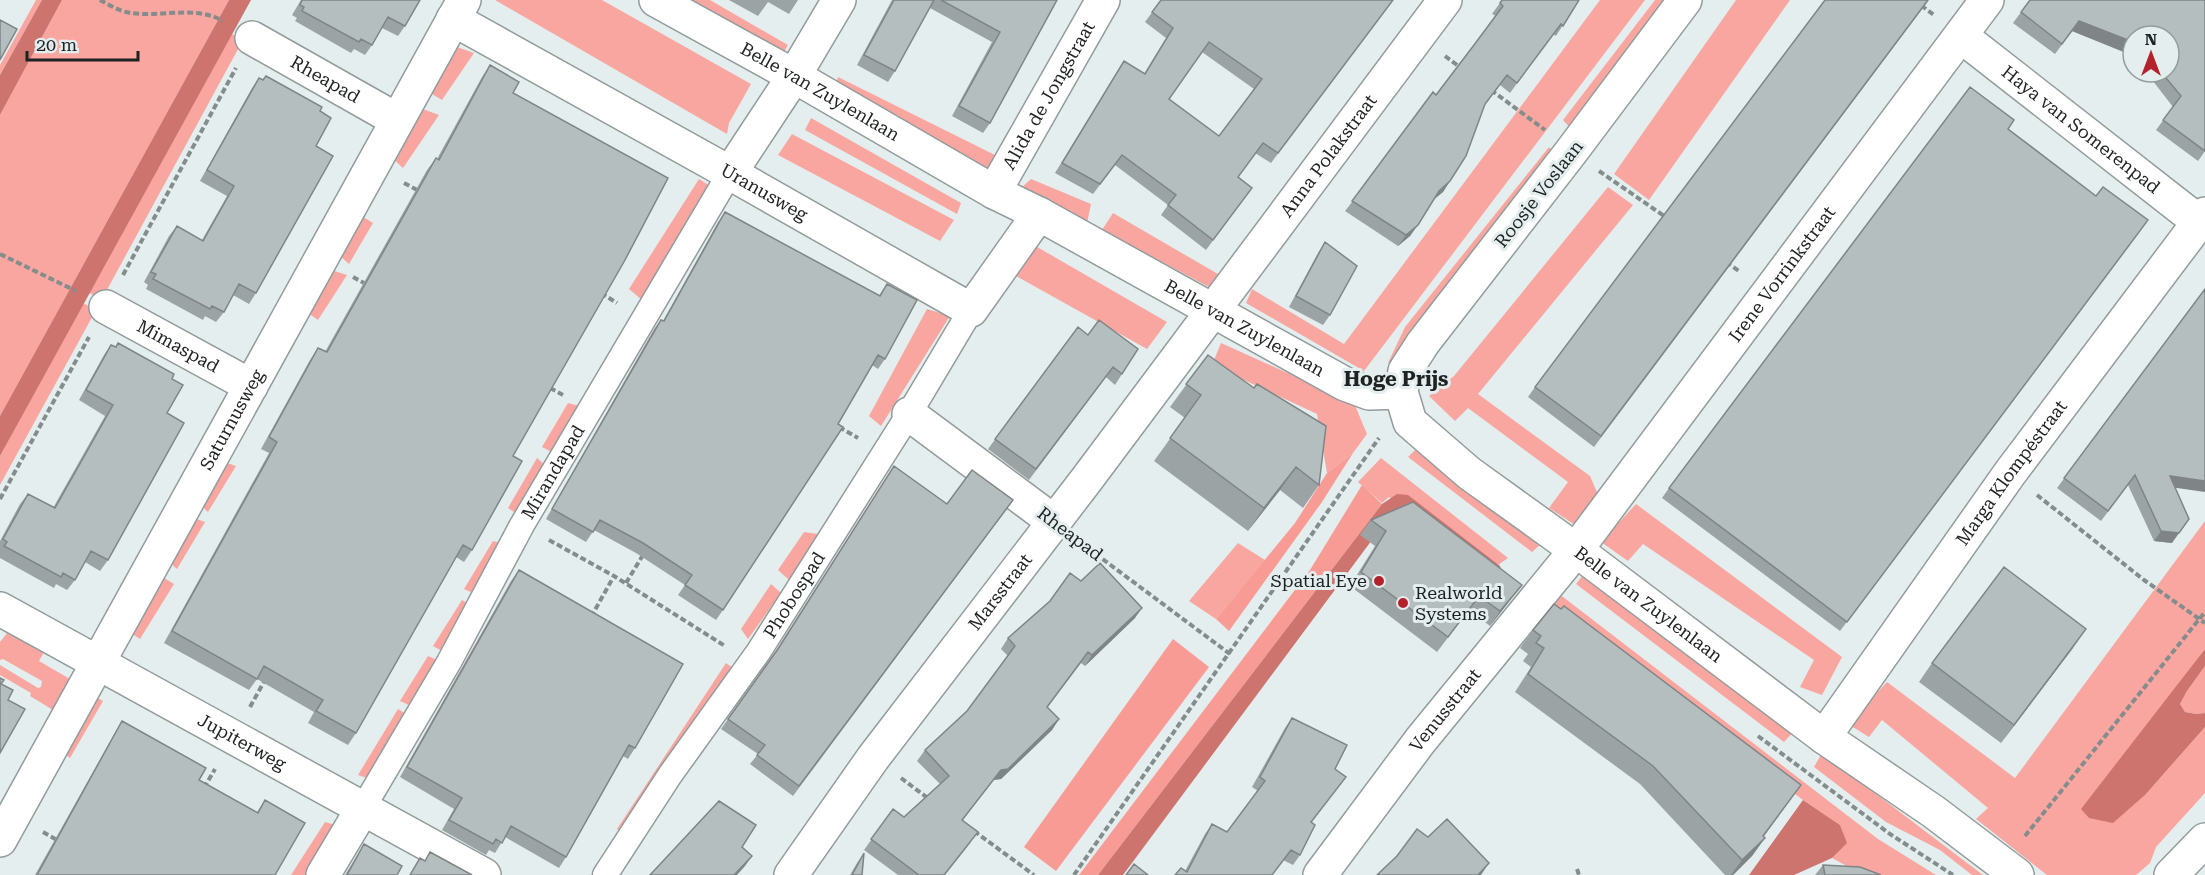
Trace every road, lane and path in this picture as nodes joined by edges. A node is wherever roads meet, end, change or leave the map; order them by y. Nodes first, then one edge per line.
1 (100, 0) edge
2 (656, 0) edge
3 (839, 0) edge
4 (1103, 0) edge
5 (1445, 0) edge
6 (1685, 0) edge
7 (1987, 0) edge
8 (459, 10) edge
9 (218, 18) dead end
10 (1418, 36) junction
11 (1961, 36) junction
12 (252, 38) joint
13 (1464, 70) edge
14 (794, 76) junction
15 (1482, 83) edge
16 (397, 120) junction
17 (1571, 152) junction
18 (730, 173) junction
19 (1615, 183) dead end
20 (994, 192) junction
21 (1039, 214) junction
22 (2202, 218) edge
23 (1675, 224) edge
24 (0, 254) edge
25 (1722, 258) edge
26 (63, 284) dead end
27 (1768, 293) junction
28 (106, 307) junction
29 (971, 310) junction
30 (1213, 311) junction
31 (251, 386) junction
32 (1401, 392) junction
33 (909, 414) junction
34 (1380, 437) dead end
35 (2010, 473) junction
36 (0, 499) edge
37 (1053, 521) junction
38 (1576, 550) junction
39 (644, 554) edge
40 (614, 576) dead end
41 (626, 583) dead end
42 (0, 609) edge
43 (2205, 612) edge
44 (2199, 620) junction
45 (2205, 623) edge
46 (586, 627) edge
47 (1230, 654) junction
48 (98, 663) junction
49 (268, 676) edge
50 (1824, 736) junction
51 (232, 738) junction
52 (199, 797) edge
53 (363, 808) junction
54 (55, 839) edge
55 (0, 840) edge
56 (2205, 840) edge
57 (64, 844) edge
58 (1003, 852) dead end
59 (2008, 868) edge
60 (1577, 869) dead end
61 (1033, 874) edge
62 (323, 875) edge
63 (484, 875) edge
64 (605, 875) edge
65 (791, 875) edge
66 (1074, 875) edge
67 (1320, 875) edge
68 (1579, 875) edge
69 (2171, 875) edge

1 - 9 path
2 - 14 street, Belle van Zuylenlaan
3 - 14 street, Mirandapad
4 - 20 street, Alida de Jongstraat
5 - 10 street, Anna Polakstraat
6 - 17 street, Roosje Voslaan
7 - 11 street, Irene Vorrinkstraat
8 - 16 street, Saturnusweg
8 - 18 street, Uranusweg
10 - 13 path
10 - 30 street, Anna Polakstraat
11 - 22 street, Haya van Somerenpad
11 - 27 street, Irene Vorrinkstraat
12 - 16 street, Rheapad
12 - 28 path
14 - 18 street, Mirandapad
14 - 20 street, Belle van Zuylenlaan
15 - 17 path
16 - 31 street, Saturnusweg
17 - 32 street, Roosje Voslaan
18 - 29 street, Uranusweg
18 - 53 street, Mirandapad
19 - 23 path
20 - 21 street, Belle van Zuylenlaan
21 - 29 street
21 - 30 street, Belle van Zuylenlaan
22 - 35 street, Marga Klompéstraat
24 - 26 path
25 - 27 path
27 - 38 street, Irene Vorrinkstraat
28 - 31 street, Mimaspad
28 - 36 path
29 - 33 street, Phobospad
30 - 32 street, Belle van Zuylenlaan
30 - 37 street, Marsstraat
31 - 48 street, Saturnusweg
32 - 38 street, Belle van Zuylenlaan
33 - 37 street, Rheapad
33 - 64 street, Phobospad
34 - 47 path
35 - 44 path
35 - 50 street, Marga Klompéstraat
37 - 47 path, Rheapad
37 - 65 street, Marsstraat
38 - 50 street, Belle van Zuylenlaan
38 - 67 street, Venusstraat
39 - 41 path
40 - 46 path
42 - 48 street, Jupiterweg
43 - 44 path
44 - 45 path
44 - 59 path
47 - 66 path
48 - 51 street, Jupiterweg
48 - 55 street, Saturnusweg
49 - 51 path
50 - 59 street, Belle van Zuylenlaan
51 - 52 path
51 - 53 street, Jupiterweg
53 - 62 street, Mirandapad
53 - 63 street, Jupiterweg
54 - 57 path
56 - 69 street
58 - 61 path
60 - 68 path

